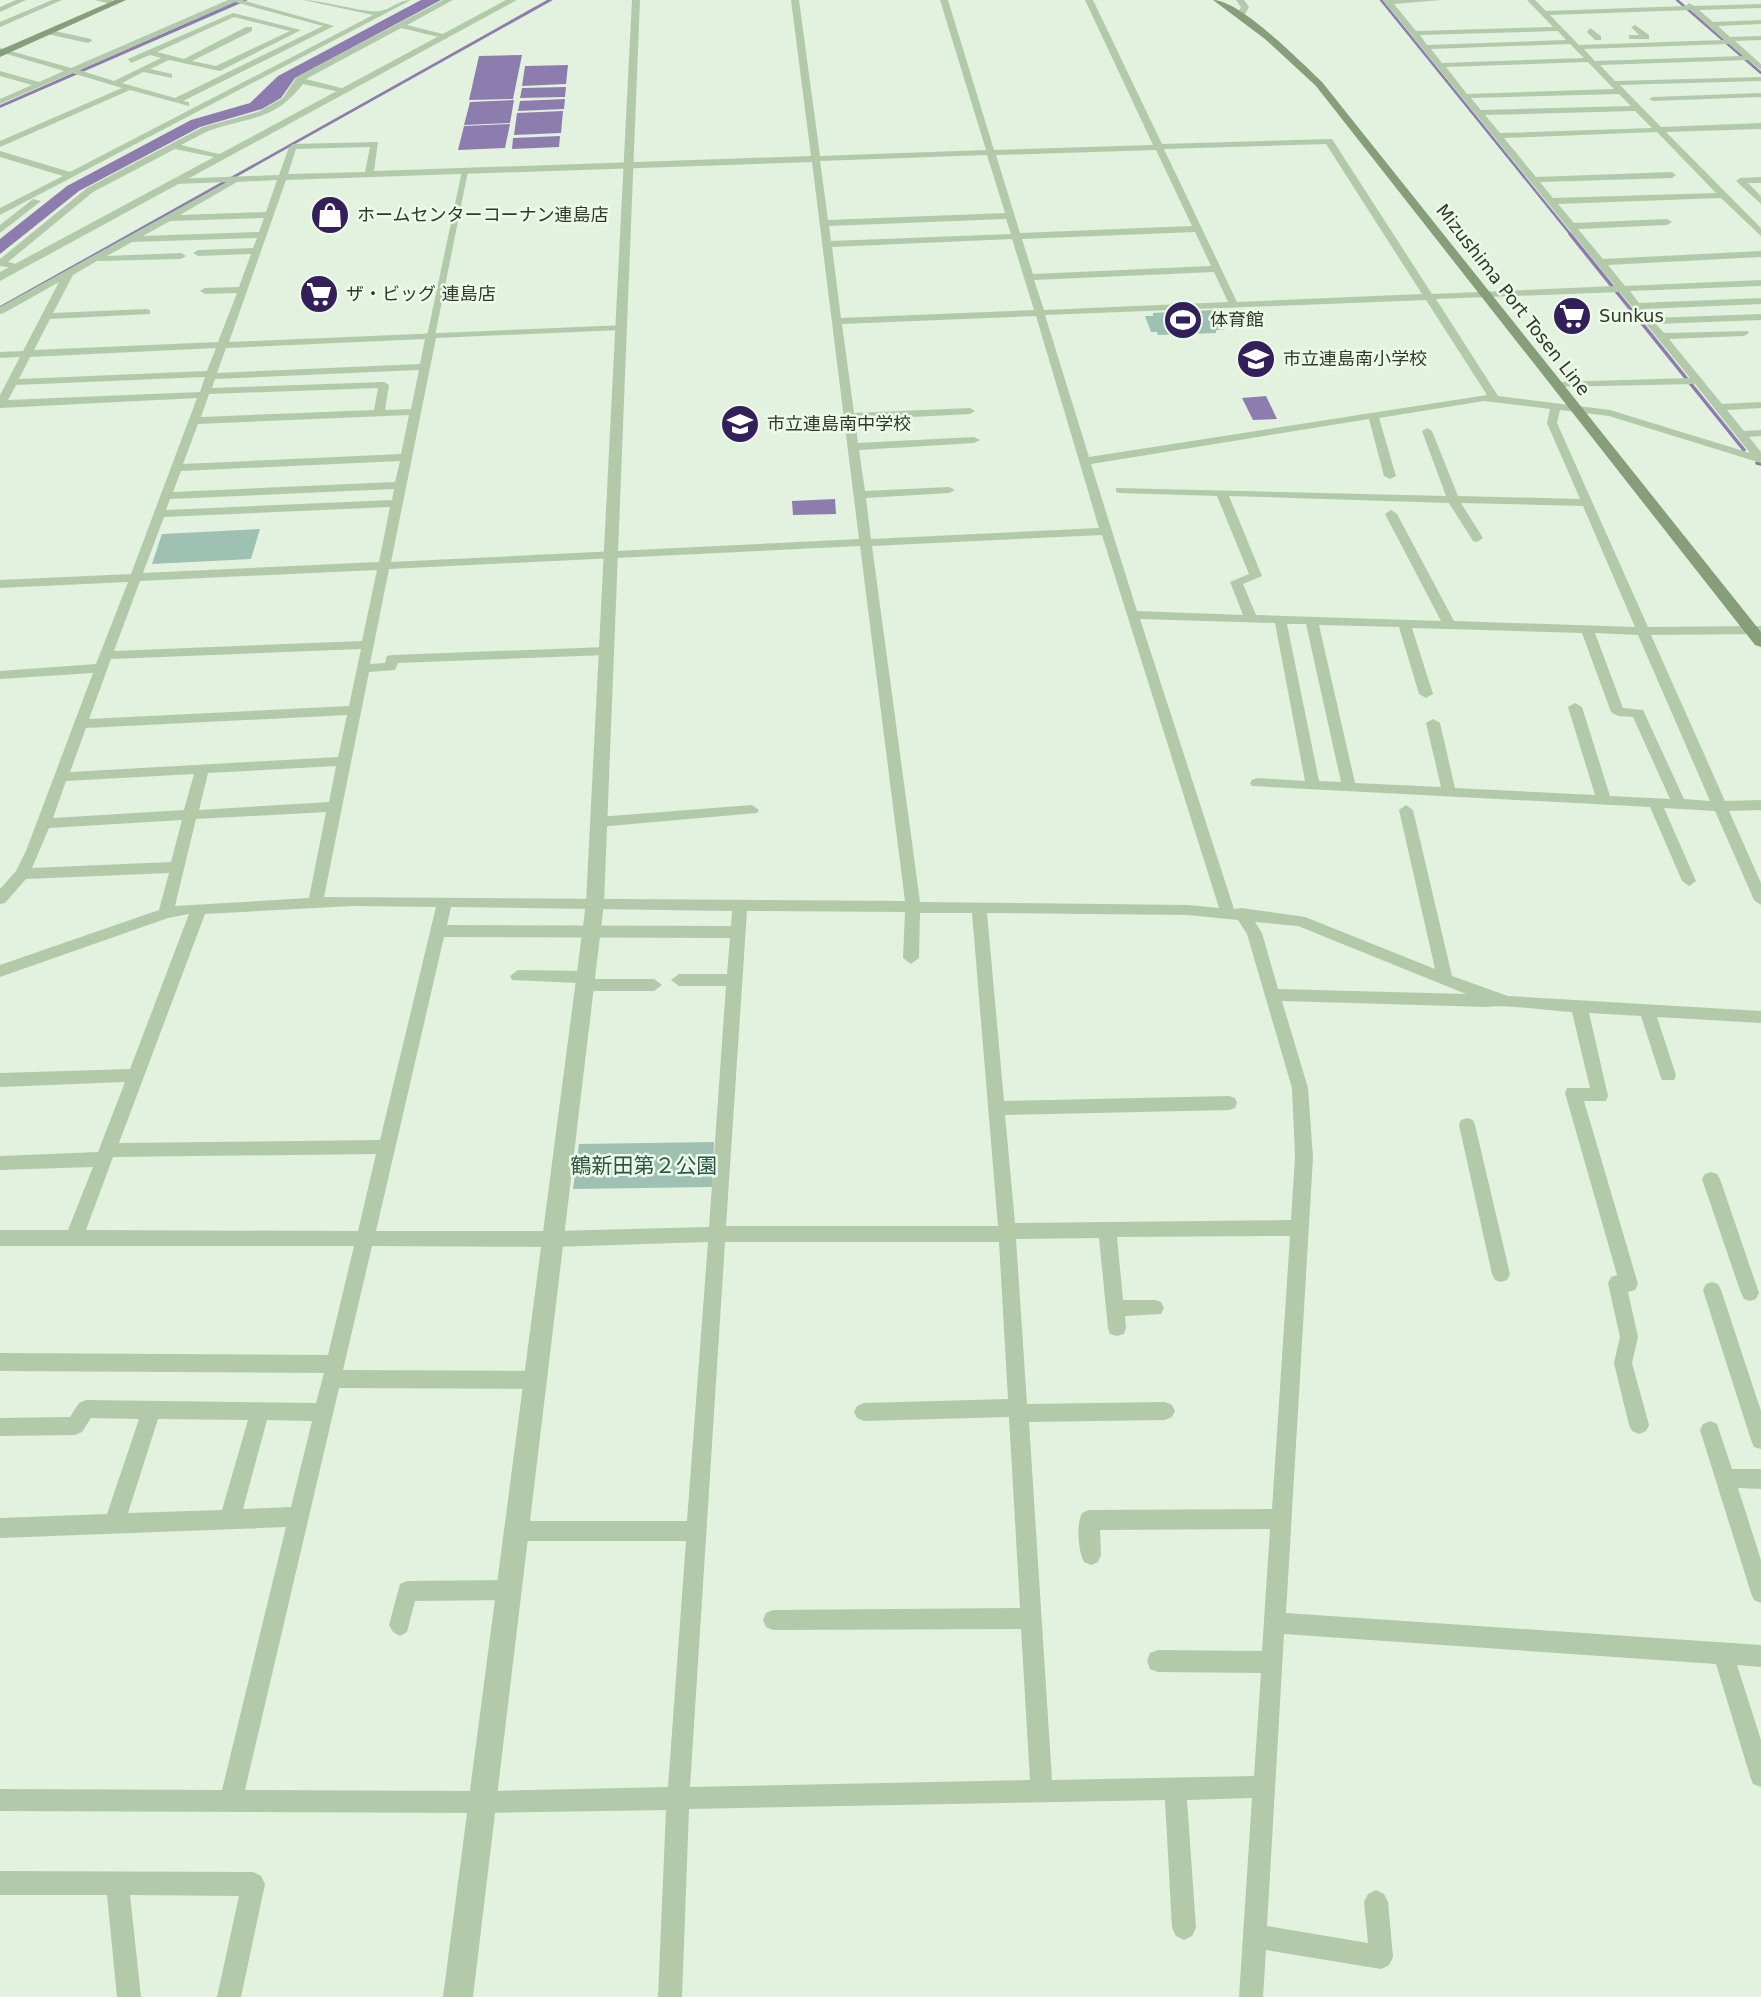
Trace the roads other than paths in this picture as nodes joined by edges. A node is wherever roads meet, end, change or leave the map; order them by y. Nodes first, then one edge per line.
1 (22, 0) edge
2 (58, 0) edge
3 (99, 0) edge
4 (307, 0) edge
5 (344, 0) edge
6 (407, 0) edge
7 (449, 0) edge
8 (513, 0) edge
9 (636, 0) edge
10 (795, 0) edge
11 (944, 0) edge
12 (1089, 0) edge
13 (1217, 0) edge
14 (1240, 0) edge
15 (1437, 0) edge
16 (118, 1) edge
17 (1388, 1) edge
18 (246, 2) edge
19 (333, 5) junction
20 (1761, 6) edge
21 (1688, 7) edge
22 (1541, 9) edge
23 (0, 10) edge
24 (380, 14) junction
25 (1240, 16) junction
26 (248, 18) junction
27 (1761, 22) edge
28 (1711, 24) junction
29 (0, 25) edge
30 (401, 26) junction
31 (1635, 27) dead end
32 (249, 29) dead end
33 (1559, 29) junction
34 (1590, 30) dead end
35 (50, 32) junction
36 (1415, 33) junction
37 (444, 37) junction
38 (1598, 38) junction
39 (1761, 38) edge
40 (202, 40) dead end
41 (88, 41) dead end
42 (1728, 41) junction
43 (1573, 43) junction
44 (1426, 47) junction
45 (179, 51) dead end
46 (2, 52) edge
47 (150, 53) junction
48 (1746, 55) junction
49 (169, 57) junction
50 (131, 61) dead end
51 (185, 61) junction
52 (1592, 61) junction
53 (1441, 65) junction
54 (1759, 67) edge
55 (144, 70) junction
56 (0, 73) edge
57 (78, 73) junction
58 (1632, 73) dead end
59 (169, 76) dead end
60 (1761, 79) edge
61 (299, 80) junction
62 (1614, 83) junction
63 (113, 84) junction
64 (41, 85) junction
65 (128, 88) junction
66 (342, 90) junction
67 (1621, 91) junction
68 (1761, 95) edge
69 (1466, 96) junction
70 (1653, 99) dead end
71 (0, 102) edge
72 (176, 102) junction
73 (200, 108) junction
74 (1638, 108) junction
75 (0, 110) edge
76 (1481, 113) junction
77 (1761, 126) edge
78 (1659, 129) junction
79 (1499, 135) junction
80 (0, 145) edge
81 (173, 146) junction
82 (1160, 147) junction
83 (990, 153) junction
84 (0, 154) edge
85 (11, 157) junction
86 (220, 157) junction
87 (816, 159) junction
88 (0, 163) edge
89 (628, 166) junction
90 (465, 171) junction
91 (369, 174) junction
92 (1672, 175) dead end
93 (70, 176) junction
94 (284, 178) junction
95 (232, 180) junction
96 (1535, 180) junction
97 (1761, 180) edge
98 (175, 181) junction
99 (35, 194) junction
100 (1723, 195) junction
101 (1552, 201) junction
102 (1761, 201) edge
103 (0, 212) edge
104 (270, 215) junction
105 (1010, 216) junction
106 (168, 218) junction
107 (1667, 222) dead end
108 (823, 223) junction
109 (1572, 226) junction
110 (1199, 229) junction
111 (0, 230) edge
112 (1761, 233) edge
113 (263, 235) junction
114 (1017, 237) junction
115 (130, 240) junction
116 (825, 244) junction
117 (1761, 246) edge
118 (1696, 249) dead end
119 (257, 251) junction
120 (198, 253) dead end
121 (1761, 254) edge
122 (181, 256) dead end
123 (94, 259) junction
124 (1601, 261) junction
125 (1116, 264) dead end
126 (17, 267) junction
127 (1218, 269) junction
128 (1027, 272) junction
129 (69, 273) junction
130 (0, 276) edge
131 (1761, 283) edge
132 (1618, 289) junction
133 (243, 290) junction
134 (205, 291) dead end
135 (1486, 294) junction
136 (1430, 297) junction
137 (1761, 301) edge
138 (1234, 305) junction
139 (1638, 306) junction
140 (0, 311) edge
141 (146, 312) dead end
142 (1040, 312) junction
143 (47, 316) junction
144 (1761, 317) edge
145 (837, 321) junction
146 (1650, 321) junction
147 (621, 327) junction
148 (1744, 333) dead end
149 (431, 336) junction
150 (1662, 336) junction
151 (222, 346) junction
152 (28, 354) junction
153 (0, 355) edge
154 (422, 367) junction
155 (211, 375) junction
156 (1692, 381) junction
157 (13, 382) junction
158 (1558, 385) junction
159 (205, 393) junction
160 (1494, 398) junction
161 (0, 405) edge
162 (1761, 405) edge
163 (1556, 406) junction
164 (1719, 407) junction
165 (1576, 408) junction
166 (970, 411) dead end
167 (414, 412) junction
168 (379, 414) junction
169 (1373, 415) junction
170 (849, 417) junction
171 (194, 421) junction
172 (1427, 431) dead end
173 (1761, 433) edge
174 (1740, 434) junction
175 (974, 440) dead end
176 (852, 447) junction
177 (405, 457) junction
178 (1758, 457) edge
179 (1086, 461) junction
180 (175, 468) junction
181 (1390, 476) dead end
182 (399, 485) junction
183 (1120, 489) dead end
184 (949, 490) dead end
185 (1221, 492) junction
186 (859, 495) junction
187 (164, 496) junction
188 (1454, 499) junction
189 (396, 503) junction
190 (1587, 503) junction
191 (1391, 513) dead end
192 (158, 514) junction
193 (1107, 531) junction
194 (1477, 538) dead end
195 (865, 543) junction
196 (610, 554) junction
197 (383, 566) junction
198 (134, 578) junction
199 (0, 584) edge
200 (1132, 615) junction
201 (1251, 618) junction
202 (1280, 619) junction
203 (1311, 619) junction
204 (1404, 622) junction
205 (1449, 624) junction
206 (1587, 629) junction
207 (1756, 630) edge
208 (1642, 631) junction
209 (1761, 642) edge
210 (367, 645) junction
211 (606, 651) junction
212 (103, 661) junction
213 (362, 668) junction
214 (0, 675) edge
215 (1426, 694) dead end
216 (1575, 707) dead end
217 (354, 710) junction
218 (1433, 723) dead end
219 (80, 724) junction
220 (343, 761) junction
221 (202, 768) junction
222 (60, 777) junction
223 (1257, 783) dead end
224 (1313, 786) junction
225 (1349, 788) junction
226 (1448, 792) junction
227 (1604, 800) junction
228 (1655, 803) junction
229 (1679, 804) junction
230 (1761, 805) edge
231 (1719, 806) junction
232 (334, 807) junction
233 (752, 810) dead end
234 (1406, 810) dead end
235 (190, 815) junction
236 (598, 822) junction
237 (43, 823) junction
238 (177, 867) junction
239 (22, 874) junction
240 (1689, 881) dead end
241 (0, 899) edge
242 (1761, 900) edge
243 (445, 902) junction
244 (315, 903) junction
245 (594, 903) junction
246 (740, 904) junction
247 (913, 906) junction
248 (979, 907) junction
249 (199, 909) junction
250 (166, 913) junction
251 (1235, 913) junction
252 (591, 930) junction
253 (438, 931) junction
254 (738, 932) junction
255 (911, 958) dead end
256 (0, 971) edge
257 (519, 976) dead end
258 (679, 979) dead end
259 (1445, 979) junction
260 (735, 980) junction
261 (585, 981) junction
262 (654, 985) dead end
263 (1273, 995) junction
264 (1508, 1002) junction
265 (1579, 1006) junction
266 (1647, 1010) junction
267 (1761, 1017) edge
268 (136, 1074) junction
269 (1668, 1074) dead end
270 (0, 1080) edge
271 (1229, 1103) dead end
272 (997, 1108) junction
273 (1467, 1125) dead end
274 (387, 1147) junction
275 (106, 1154) junction
276 (0, 1163) edge
277 (1711, 1179) dead end
278 (1301, 1228) junction
279 (1107, 1230) junction
280 (1007, 1232) junction
281 (719, 1234) junction
282 (0, 1238) edge
283 (74, 1238) junction
284 (365, 1238) junction
285 (553, 1239) junction
286 (1501, 1275) dead end
287 (1712, 1290) dead end
288 (1750, 1293) dead end
289 (1115, 1308) junction
290 (1155, 1308) dead end
291 (1117, 1328) dead end
292 (0, 1362) edge
293 (334, 1371) junction
294 (535, 1380) junction
295 (151, 1410) junction
296 (260, 1411) junction
297 (1019, 1411) junction
298 (1166, 1411) dead end
299 (324, 1412) junction
300 (864, 1412) dead end
301 (1639, 1425) dead end
302 (0, 1427) edge
303 (1710, 1430) dead end
304 (1761, 1440) edge
305 (1725, 1478) junction
306 (1761, 1479) edge
307 (299, 1517) junction
308 (1281, 1519) junction
309 (230, 1520) junction
310 (114, 1524) junction
311 (0, 1528) edge
312 (516, 1531) junction
313 (697, 1531) junction
314 (1091, 1555) dead end
315 (509, 1590) junction
316 (1761, 1593) edge
317 (1031, 1619) junction
318 (773, 1620) dead end
319 (1274, 1623) junction
320 (400, 1625) dead end
321 (1723, 1653) junction
322 (1761, 1656) edge
323 (1158, 1661) dead end
324 (1271, 1662) junction
325 (1761, 1776) edge
326 (1262, 1787) junction
327 (1175, 1788) junction
328 (1042, 1791) junction
329 (678, 1798) junction
330 (0, 1800) edge
331 (231, 1801) junction
332 (482, 1802) junction
333 (0, 1883) edge
334 (117, 1884) junction
335 (1376, 1902) dead end
336 (1184, 1928) dead end
337 (1254, 1936) junction
338 (129, 1997) edge
339 (229, 1997) edge
340 (458, 1997) edge
341 (670, 1997) edge
342 (1251, 1997) edge

1 - 23 street
2 - 29 street
3 - 16 street
4 - 19 street
5 - 19 street
6 - 24 street
7 - 30 street
8 - 37 street
9 - 89 street
10 - 87 street
11 - 83 street
12 - 82 street
13 - 25 main road, Mizushima Port Tosen Line
14 - 25 street
15 - 17 street
16 - 35 main road
17 - 36 street
18 - 57 street
18 - 72 street
19 - 24 street
20 - 21 street
21 - 22 street
21 - 22 street
21 - 28 street
22 - 33 street
24 - 73 street
25 - 135 main road, Mizushima Port Tosen Line
26 - 40 street
26 - 47 street
26 - 51 street
27 - 28 street
28 - 42 street
30 - 37 street
30 - 61 street
31 - 38 street
32 - 51 street
33 - 36 street
33 - 43 street
34 - 38 street
35 - 41 street
35 - 46 main road
36 - 44 street
37 - 66 street
38 - 43 street
39 - 42 street
42 - 43 street
42 - 48 street
43 - 44 street
43 - 52 street
44 - 53 street
45 - 49 street
46 - 57 street
47 - 49 street
47 - 50 street
48 - 52 street
48 - 54 street
49 - 51 street
49 - 55 street
52 - 53 street
52 - 62 street
53 - 69 street
54 - 58 street
55 - 59 street
55 - 63 street
56 - 64 street
57 - 63 street
57 - 64 street
57 - 75 street
60 - 62 street
61 - 66 street
61 - 81 street
62 - 67 street
63 - 65 street
64 - 71 street
65 - 72 street
65 - 80 street
66 - 86 street
67 - 69 street
67 - 74 street
68 - 70 street
69 - 76 street
72 - 73 street
73 - 93 street
74 - 76 street
74 - 78 street
76 - 79 street
77 - 78 street
78 - 79 street
78 - 100 street
79 - 96 street
81 - 86 street
81 - 126 street
82 - 83 street
82 - 110 street
82 - 136 street
83 - 87 street
83 - 105 street
84 - 85 street
85 - 88 street
85 - 93 street
86 - 98 street
87 - 89 street
87 - 108 street
89 - 90 street
89 - 147 street
90 - 91 street
90 - 149 street
91 - 94 street
91 - 94 street
92 - 96 street
93 - 99 street
94 - 95 street
94 - 104 street
95 - 98 street
95 - 106 street
96 - 101 street
97 - 102 street
98 - 126 street
99 - 103 street
99 - 111 street
100 - 101 street
100 - 112 street
101 - 109 street
104 - 106 street
104 - 113 street
105 - 108 street
105 - 114 street
106 - 115 street
107 - 109 street
108 - 116 street
109 - 124 street
110 - 114 street
110 - 127 street
113 - 115 street
113 - 119 street
114 - 116 street
114 - 128 street
115 - 123 street
116 - 145 street
117 - 118 street
119 - 120 street
119 - 133 street
121 - 124 street
122 - 123 street
123 - 129 street
124 - 132 street
125 - 128 street
126 - 130 street
127 - 128 street
127 - 138 street
128 - 142 street
129 - 140 street
129 - 143 street
131 - 132 street
132 - 135 street
132 - 139 street
133 - 134 street
133 - 151 street
135 - 136 street
135 - 158 main road, Mizushima Port Tosen Line
136 - 138 street
136 - 160 street
137 - 139 street
138 - 142 street
139 - 146 street
141 - 143 street
142 - 145 street
142 - 179 street
143 - 152 street
144 - 146 street
145 - 170 street
146 - 150 street
147 - 149 street
147 - 196 street
148 - 150 street
149 - 151 street
149 - 154 street
150 - 156 street
151 - 152 street
151 - 155 street
152 - 153 street
152 - 157 street
154 - 155 street
154 - 167 street
155 - 157 street
155 - 159 street
156 - 158 street
156 - 164 street
157 - 161 street
158 - 165 main road, Mizushima Port Tosen Line
159 - 161 street
159 - 168 street
159 - 171 street
160 - 163 street
160 - 169 street
162 - 164 street
163 - 165 street
163 - 190 street
164 - 174 street
165 - 178 street
165 - 207 main road, Mizushima Port Tosen Line
166 - 170 street
167 - 168 street
167 - 177 street
168 - 171 street
169 - 179 street
169 - 181 street
170 - 176 street
171 - 180 street
172 - 188 street
173 - 174 street
174 - 178 street
175 - 176 street
176 - 186 street
177 - 180 street
177 - 182 street
179 - 193 street
180 - 187 street
182 - 187 street
182 - 189 street
183 - 185 street
184 - 186 street
185 - 188 street
185 - 201 street
186 - 195 street
187 - 192 street
188 - 190 street
188 - 194 street
189 - 192 street
189 - 197 street
190 - 208 street
191 - 205 street
192 - 198 street
193 - 195 street
193 - 200 street
195 - 196 street
195 - 247 street
196 - 197 street
196 - 211 street
197 - 198 street
197 - 210 street
198 - 199 street
198 - 212 street
200 - 201 street
200 - 251 street
201 - 202 street
202 - 203 street
202 - 224 street
203 - 204 street
203 - 225 street
204 - 205 street
204 - 215 street
205 - 206 street
206 - 208 street
206 - 229 street
207 - 208 street
207 - 209 main road, Mizushima Port Tosen Line
208 - 231 street
210 - 212 street
210 - 213 street
211 - 213 street
211 - 236 street
212 - 214 street
212 - 219 street
213 - 217 street
216 - 227 street
217 - 219 street
217 - 220 street
218 - 226 street
219 - 222 street
220 - 221 street
220 - 232 street
221 - 222 street
221 - 235 street
222 - 237 street
223 - 224 street
224 - 225 street
225 - 226 street
226 - 227 street
227 - 228 street
228 - 229 street
228 - 240 street
229 - 231 street
230 - 231 street
231 - 242 street
232 - 235 street
232 - 244 street
233 - 236 street
234 - 259 street
235 - 237 street
235 - 238 street
236 - 245 street
237 - 239 street
238 - 239 street
238 - 250 street
239 - 241 street
243 - 244 street
243 - 245 street
243 - 253 street
244 - 249 street
245 - 246 street
245 - 252 street
246 - 247 street
246 - 254 street
247 - 248 street
247 - 255 street
248 - 251 street
248 - 272 street
249 - 250 street
249 - 268 street
250 - 256 street
251 - 259 street
251 - 263 street
252 - 253 street
252 - 254 street
252 - 261 street
253 - 274 street
254 - 260 street
257 - 261 street
258 - 260 street
259 - 264 street
260 - 281 street
261 - 262 street
261 - 285 street
263 - 264 street
263 - 278 street
264 - 265 street
265 - 266 street
265 - 301 street
266 - 267 street
266 - 269 street
268 - 270 street
268 - 275 street
271 - 272 street
272 - 280 street
273 - 286 street
274 - 275 street
274 - 284 street
275 - 276 street
275 - 283 street
277 - 288 street
278 - 279 street
278 - 308 street
279 - 280 street
279 - 289 street
280 - 281 street
280 - 297 street
281 - 285 street
281 - 313 street
282 - 283 street
283 - 284 street
284 - 285 street
284 - 293 street
285 - 294 street
287 - 304 street
289 - 290 street
289 - 291 street
292 - 293 street
293 - 294 street
293 - 299 street
294 - 312 street
295 - 296 street
295 - 302 street
295 - 310 street
296 - 299 street
296 - 309 street
297 - 298 street
297 - 300 street
297 - 317 street
299 - 307 street
303 - 305 street
305 - 306 street
305 - 316 street
307 - 309 street
307 - 331 street
308 - 314 street
308 - 319 street
309 - 310 street
310 - 311 street
312 - 313 street
312 - 315 street
313 - 329 street
315 - 320 street
315 - 332 street
317 - 318 street
317 - 328 street
319 - 321 street
319 - 324 street
321 - 322 street
321 - 325 street
323 - 324 street
324 - 326 street
326 - 327 street
326 - 337 street
327 - 328 street
327 - 336 street
328 - 329 street
329 - 332 street
329 - 341 street
330 - 331 street
331 - 332 street
332 - 340 street
333 - 334 street
334 - 338 street
334 - 339 street
335 - 337 street
337 - 342 street

